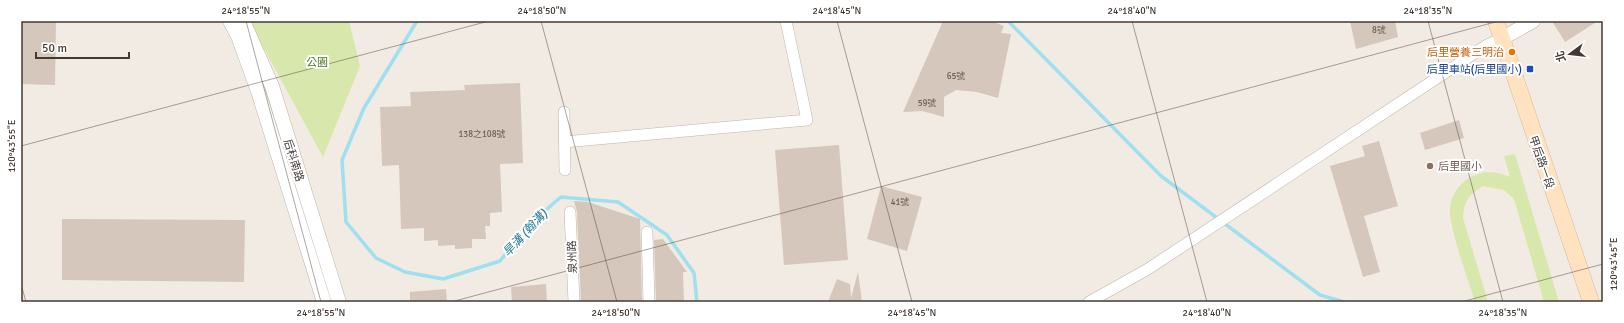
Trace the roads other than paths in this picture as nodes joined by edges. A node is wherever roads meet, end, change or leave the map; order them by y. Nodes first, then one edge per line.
1 (230, 21) edge
2 (243, 21) edge
3 (786, 21) edge
4 (1496, 21) edge
5 (1533, 21) edge
6 (1501, 39) junction
7 (564, 112) dead end
8 (564, 142) junction
9 (565, 170) dead end
10 (570, 212) dead end
11 (646, 232) dead end
12 (324, 302) edge
13 (339, 302) edge
14 (574, 302) edge
15 (649, 302) edge
16 (1089, 302) edge
17 (1591, 302) edge

1 - 12 street, 后科南路
2 - 13 street, 后科南路
3 - 8 street
4 - 6 main road, 甲后路一段
5 - 6 street
6 - 16 street
6 - 17 main road, 甲后路一段
7 - 8 street
8 - 9 street
10 - 14 street, 泉州路
11 - 15 street

